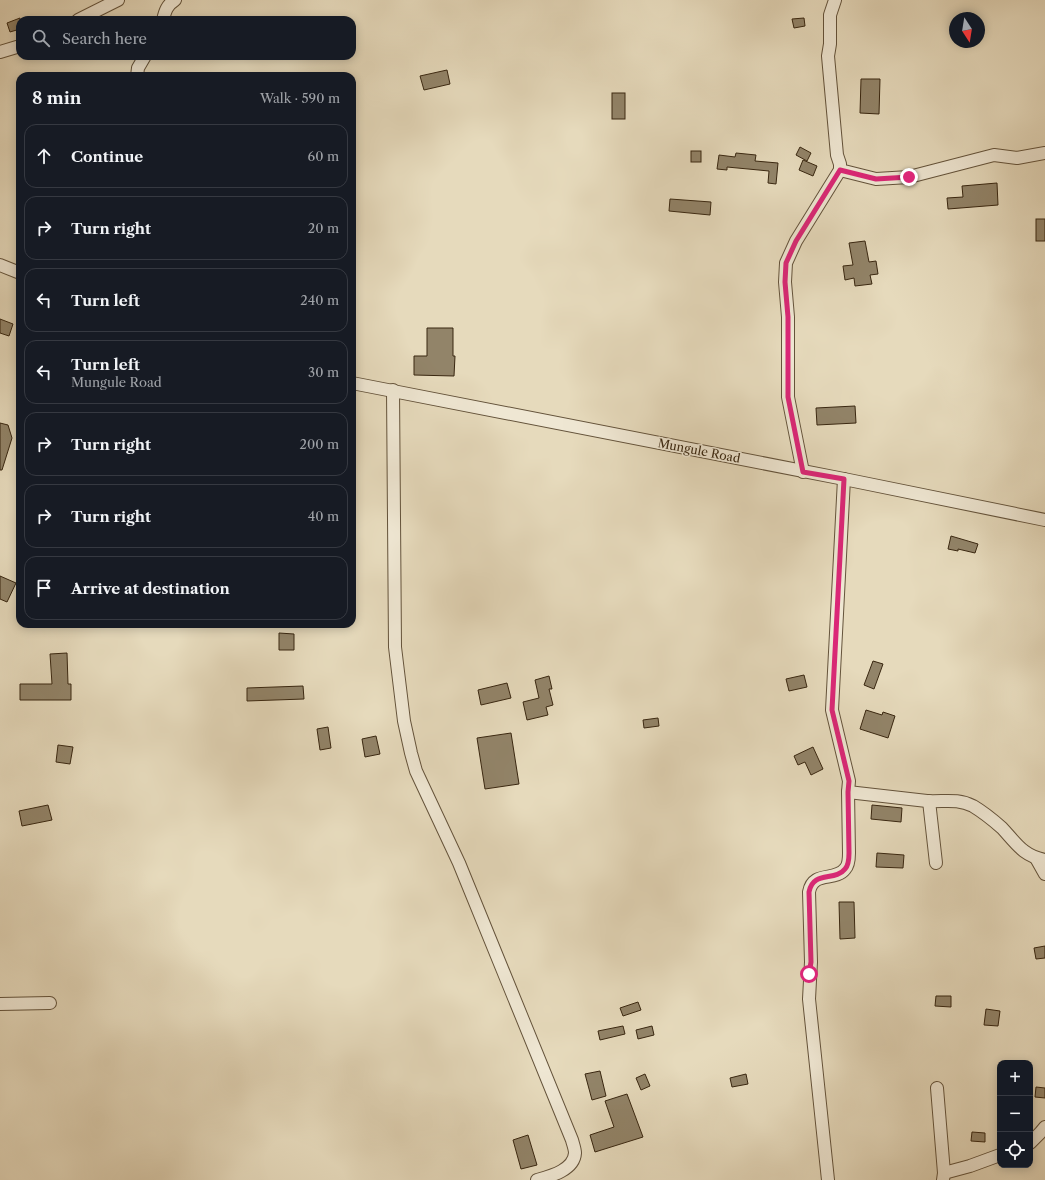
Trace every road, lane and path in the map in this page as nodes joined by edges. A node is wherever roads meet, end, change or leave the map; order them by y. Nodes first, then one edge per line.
1 (118, 0) edge
2 (835, 0) edge
3 (171, 1) edge
4 (86, 16) edge
5 (164, 16) edge
6 (16, 47) edge
7 (0, 52) edge
8 (143, 60) edge
9 (138, 72) edge
10 (1045, 153) edge
11 (840, 170) junction
12 (0, 265) edge
13 (16, 271) edge
14 (356, 384) edge
15 (393, 390) junction
16 (803, 472) junction
17 (844, 479) junction
18 (1045, 520) edge
19 (848, 792) junction
20 (929, 801) junction
21 (1041, 859) edge
22 (936, 863) dead end
23 (1045, 874) edge
24 (50, 1003) dead end
25 (0, 1004) edge
26 (937, 1088) dead end
27 (1045, 1127) edge
28 (1033, 1140) edge
29 (997, 1156) edge
30 (943, 1176) edge
31 (537, 1180) edge
32 (828, 1180) edge

1 - 4 street
2 - 11 street
3 - 5 street
6 - 7 street
8 - 9 street
10 - 11 street
11 - 16 street
12 - 13 street
14 - 15 street, Mungule Road
15 - 16 street, Mungule Road
15 - 31 street
16 - 17 street, Mungule Road
17 - 18 street, Mungule Road
17 - 19 street
19 - 20 street
19 - 32 street
20 - 21 street
20 - 22 street
21 - 23 street
24 - 25 street
26 - 30 street
27 - 28 street
29 - 30 street

